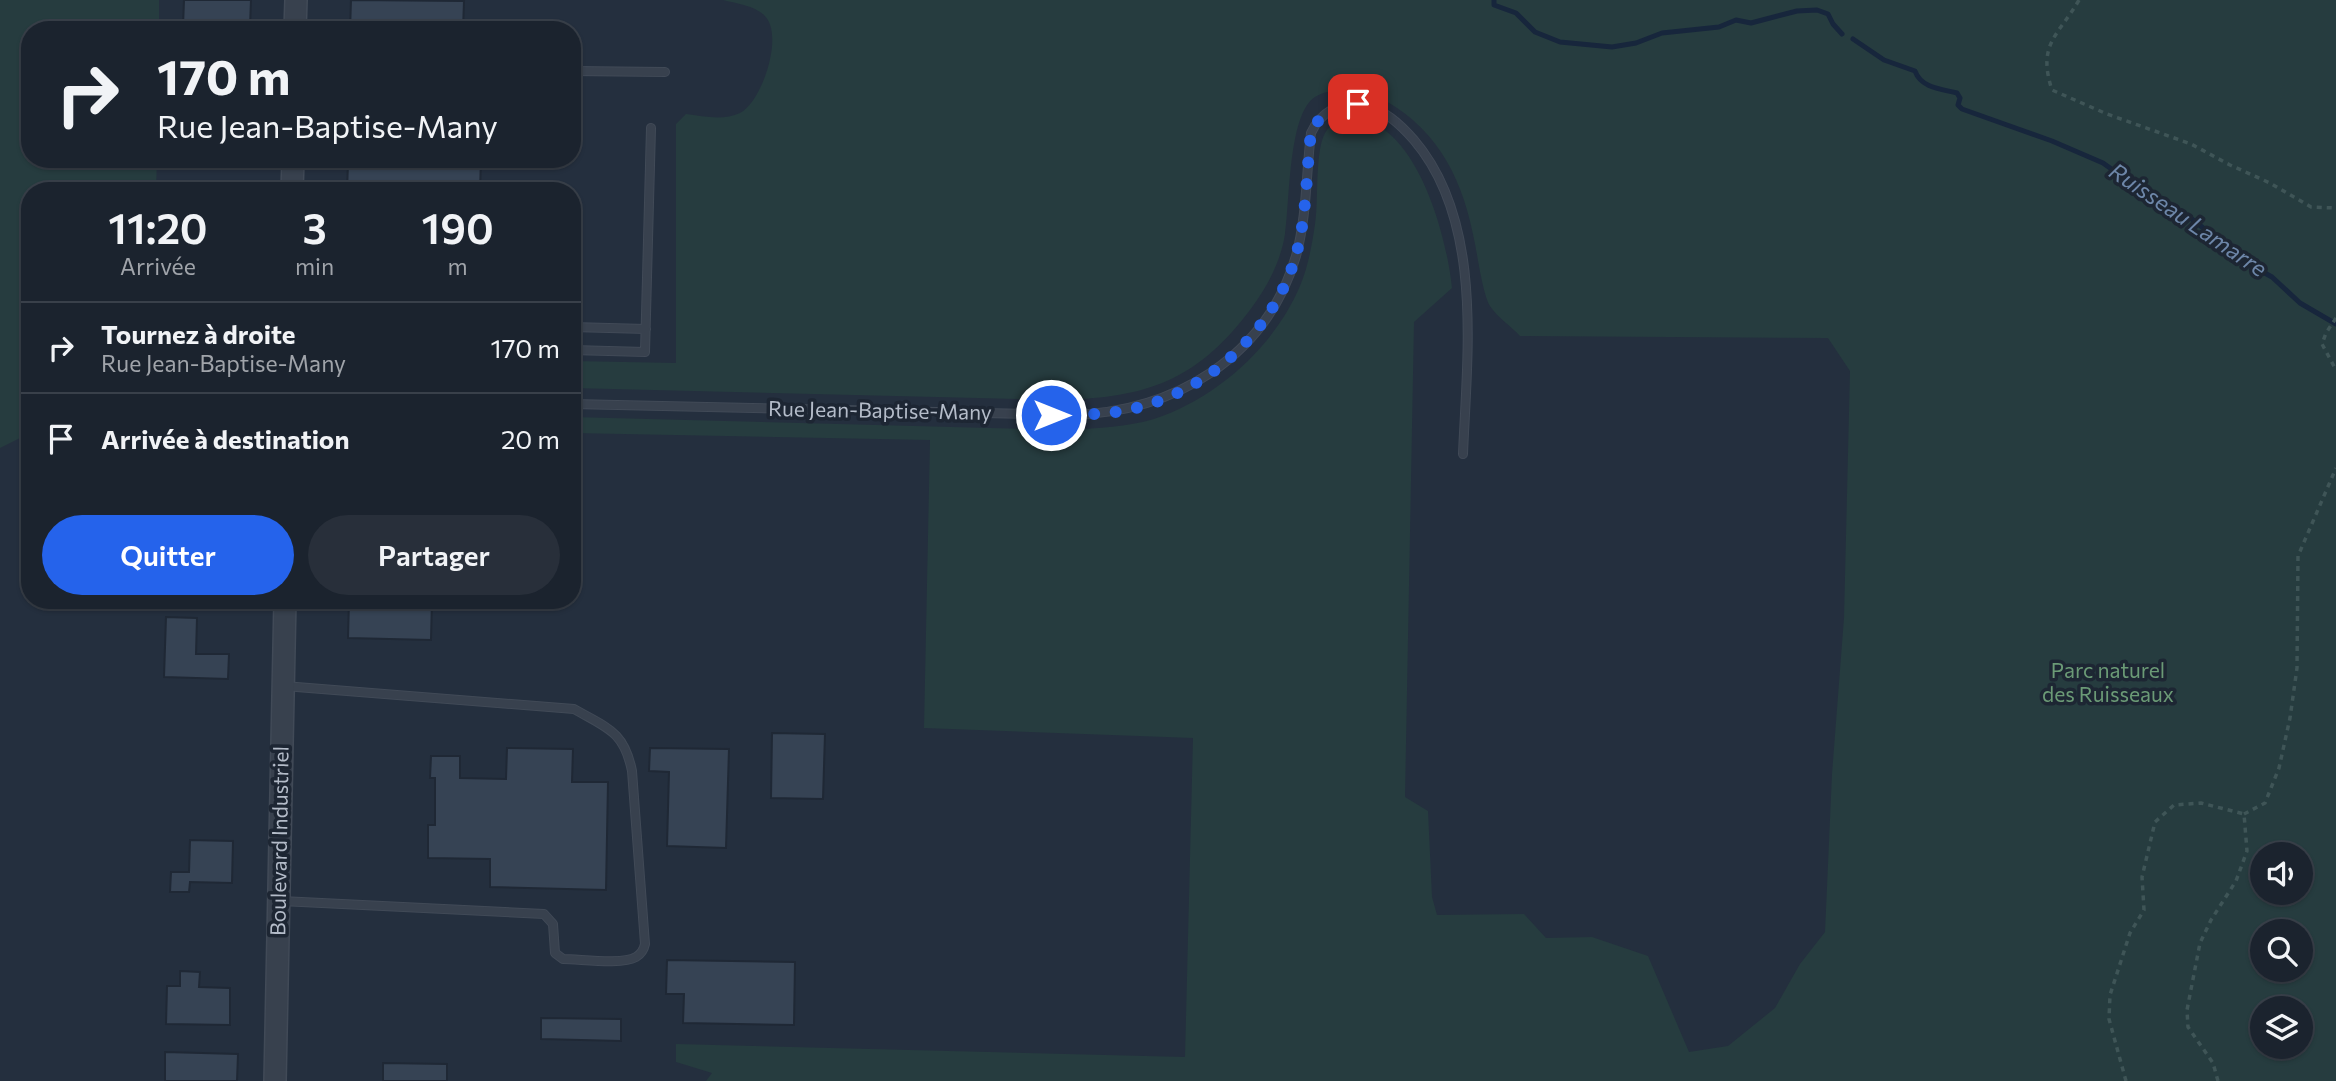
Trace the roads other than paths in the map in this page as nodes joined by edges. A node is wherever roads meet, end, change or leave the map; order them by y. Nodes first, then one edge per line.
1 (296, 0) edge
2 (295, 21) edge
3 (581, 71) edge
4 (665, 72) dead end
5 (650, 128) dead end
6 (581, 327) edge
7 (646, 329) junction
8 (581, 350) edge
9 (581, 404) edge
10 (1463, 454) dead end
11 (285, 609) edge
12 (283, 685) junction
13 (278, 901) junction
14 (275, 1081) edge

1 - 2 street
3 - 4 lane
5 - 7 lane
6 - 7 lane
7 - 8 lane
9 - 10 lane, Rue Jean-Baptise-Many
11 - 12 street, Boulevard Industriel
12 - 13 street, Boulevard Industriel
12 - 13 lane
13 - 14 street, Boulevard Industriel

